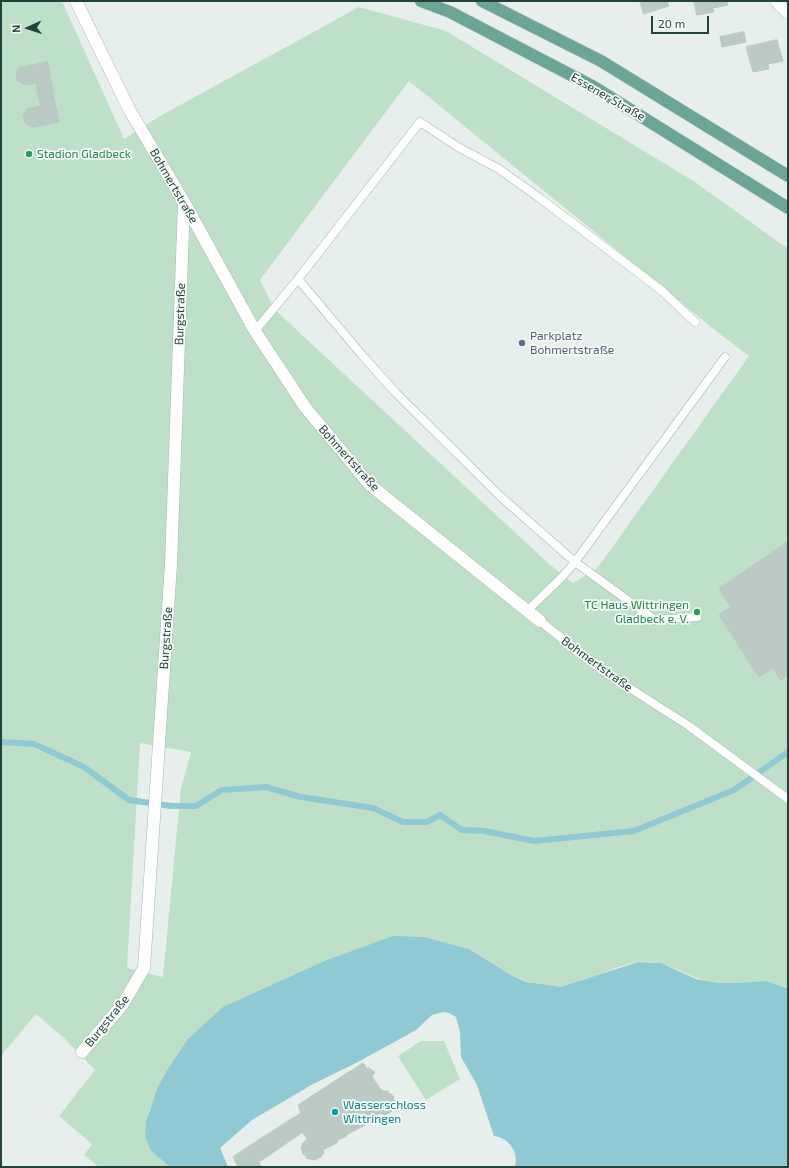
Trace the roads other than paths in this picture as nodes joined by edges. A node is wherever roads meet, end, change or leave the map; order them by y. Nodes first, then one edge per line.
1 (76, 1) edge
2 (421, 1) edge
3 (482, 1) edge
4 (776, 1) edge
5 (788, 13) edge
6 (788, 176) edge
7 (184, 202) junction
8 (788, 208) edge
9 (298, 280) junction
10 (695, 322) dead end
11 (254, 331) junction
12 (725, 357) dead end
13 (575, 562) junction
14 (527, 611) junction
15 (697, 617) dead end
16 (540, 621) joint
17 (788, 799) edge
18 (82, 1052) dead end

1 - 7 street, Bohmertstraße
2 - 8 main road, Essener Straße
3 - 6 main road
4 - 5 street
7 - 11 street, Bohmertstraße
7 - 18 street, Burgstraße
9 - 10 lane
9 - 11 lane
9 - 13 lane
11 - 14 street, Bohmertstraße
12 - 13 lane
13 - 14 lane
13 - 15 lane
14 - 16 street, Bohmertstraße
16 - 17 lane, Bohmertstraße

